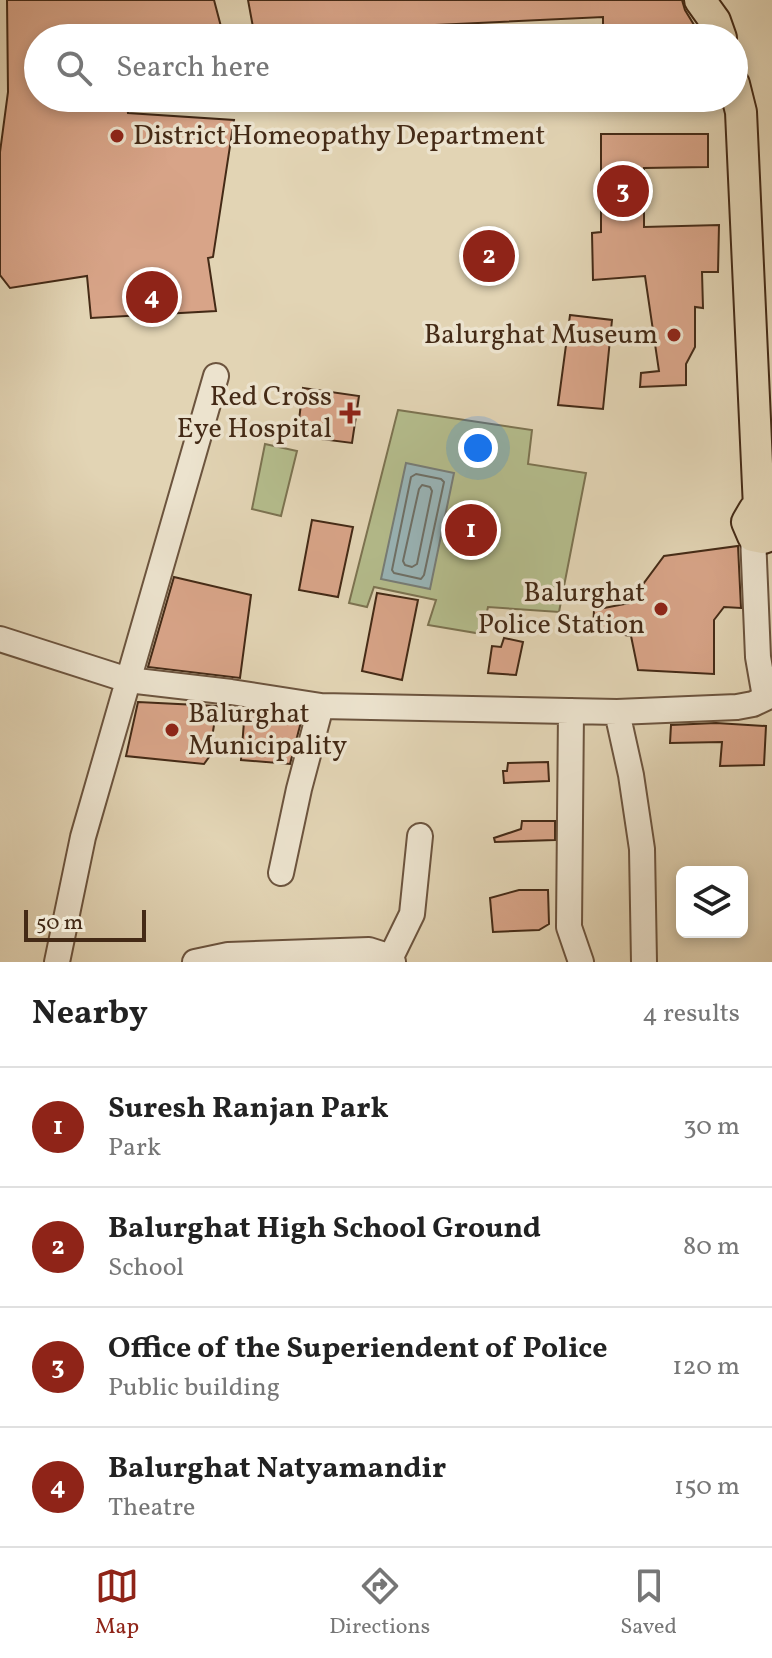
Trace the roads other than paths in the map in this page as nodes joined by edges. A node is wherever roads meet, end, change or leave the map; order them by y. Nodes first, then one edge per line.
1 (700, 0) edge
2 (716, 24) edge
3 (741, 112) edge
4 (216, 376) dead end
5 (765, 525) edge
6 (772, 628) edge
7 (0, 639) edge
8 (128, 680) junction
9 (769, 696) edge
10 (321, 706) junction
11 (571, 711) junction
12 (617, 712) junction
13 (420, 836) dead end
14 (281, 873) dead end
15 (392, 960) edge
16 (57, 962) edge
17 (195, 962) edge
18 (581, 962) edge
19 (644, 962) edge

1 - 2 main road
3 - 5 main road
4 - 8 street
5 - 6 street
5 - 9 street
7 - 8 street
8 - 10 street
8 - 16 street
9 - 12 street
10 - 11 street
10 - 14 street
11 - 12 street
11 - 18 street
12 - 19 street
13 - 15 street
15 - 17 street

